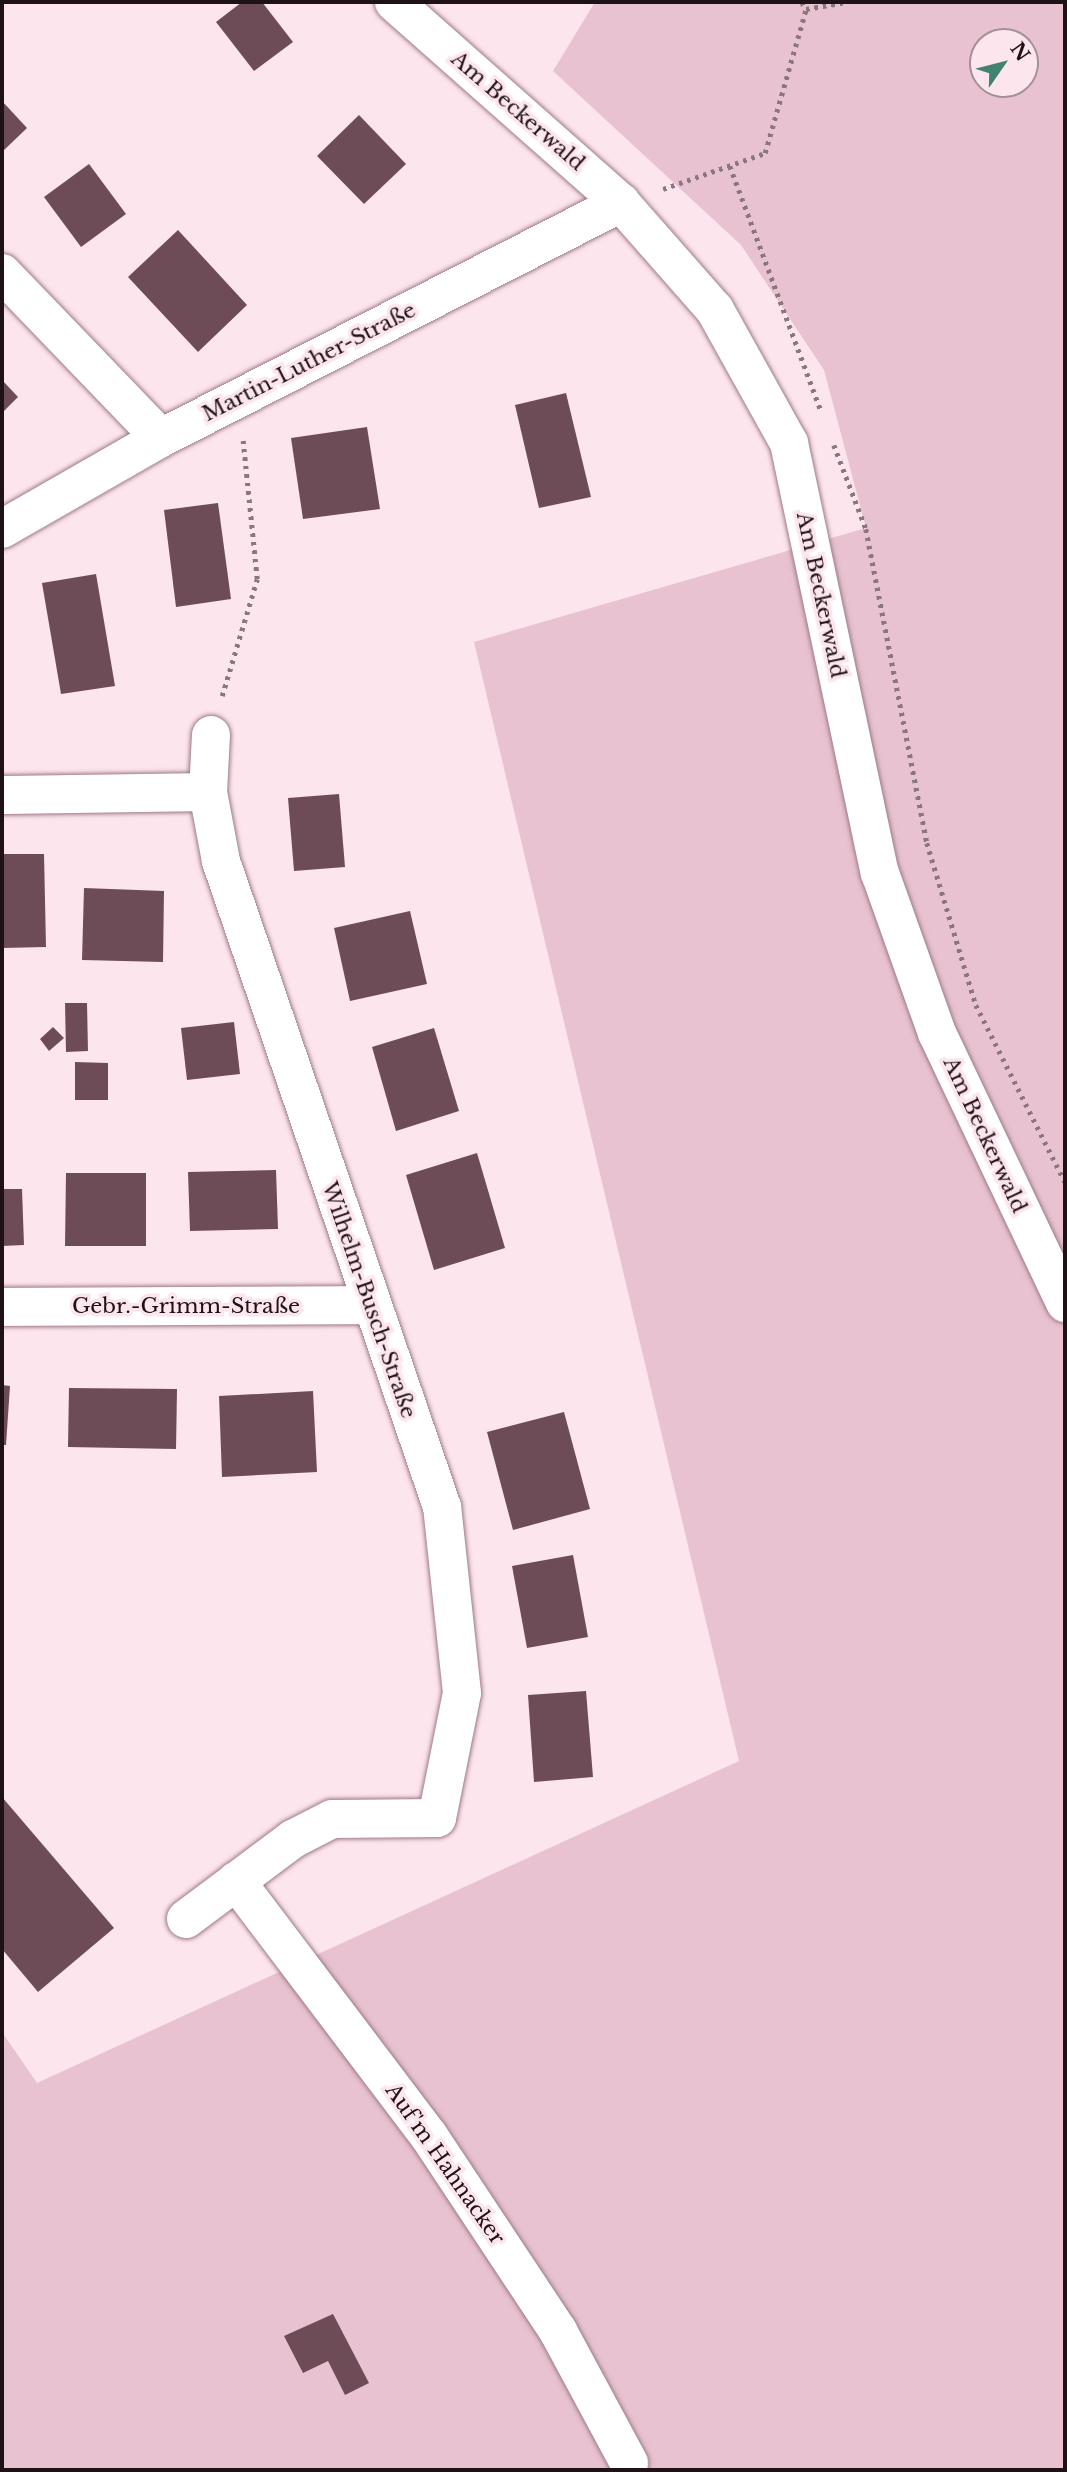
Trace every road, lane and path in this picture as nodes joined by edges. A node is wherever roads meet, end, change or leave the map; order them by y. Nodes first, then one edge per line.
1 (394, 2) edge
2 (802, 2) edge
3 (844, 2) edge
4 (806, 9) junction
5 (730, 166) junction
6 (621, 203) junction
7 (2, 273) edge
8 (239, 398) junction
9 (827, 425) dead end
10 (161, 438) junction
11 (832, 438) dead end
12 (2, 529) edge
13 (211, 735) joint
14 (208, 792) junction
15 (2, 795) edge
16 (1065, 1182) edge
17 (1065, 1303) edge
18 (370, 1305) junction
19 (2, 1307) edge
20 (236, 1881) junction
21 (186, 1919) dead end
22 (629, 2463) dead end

1 - 6 street, Am Beckerwald
2 - 4 path
3 - 4 path
4 - 5 path
5 - 6 path
5 - 9 path
6 - 8 street, Martin-Luther-Straße
6 - 17 street, Am Beckerwald
7 - 10 street
8 - 10 street, Martin-Luther-Straße
8 - 13 path
10 - 12 street, Martin-Luther-Straße
11 - 16 path
13 - 14 street, Wilhelm-Busch-Straße
14 - 15 street
14 - 18 street, Wilhelm-Busch-Straße
18 - 19 street, Gebr.-Grimm-Straße
18 - 20 street, Wilhelm-Busch-Straße
20 - 21 street
20 - 22 street, Auf'm Hahnacker

